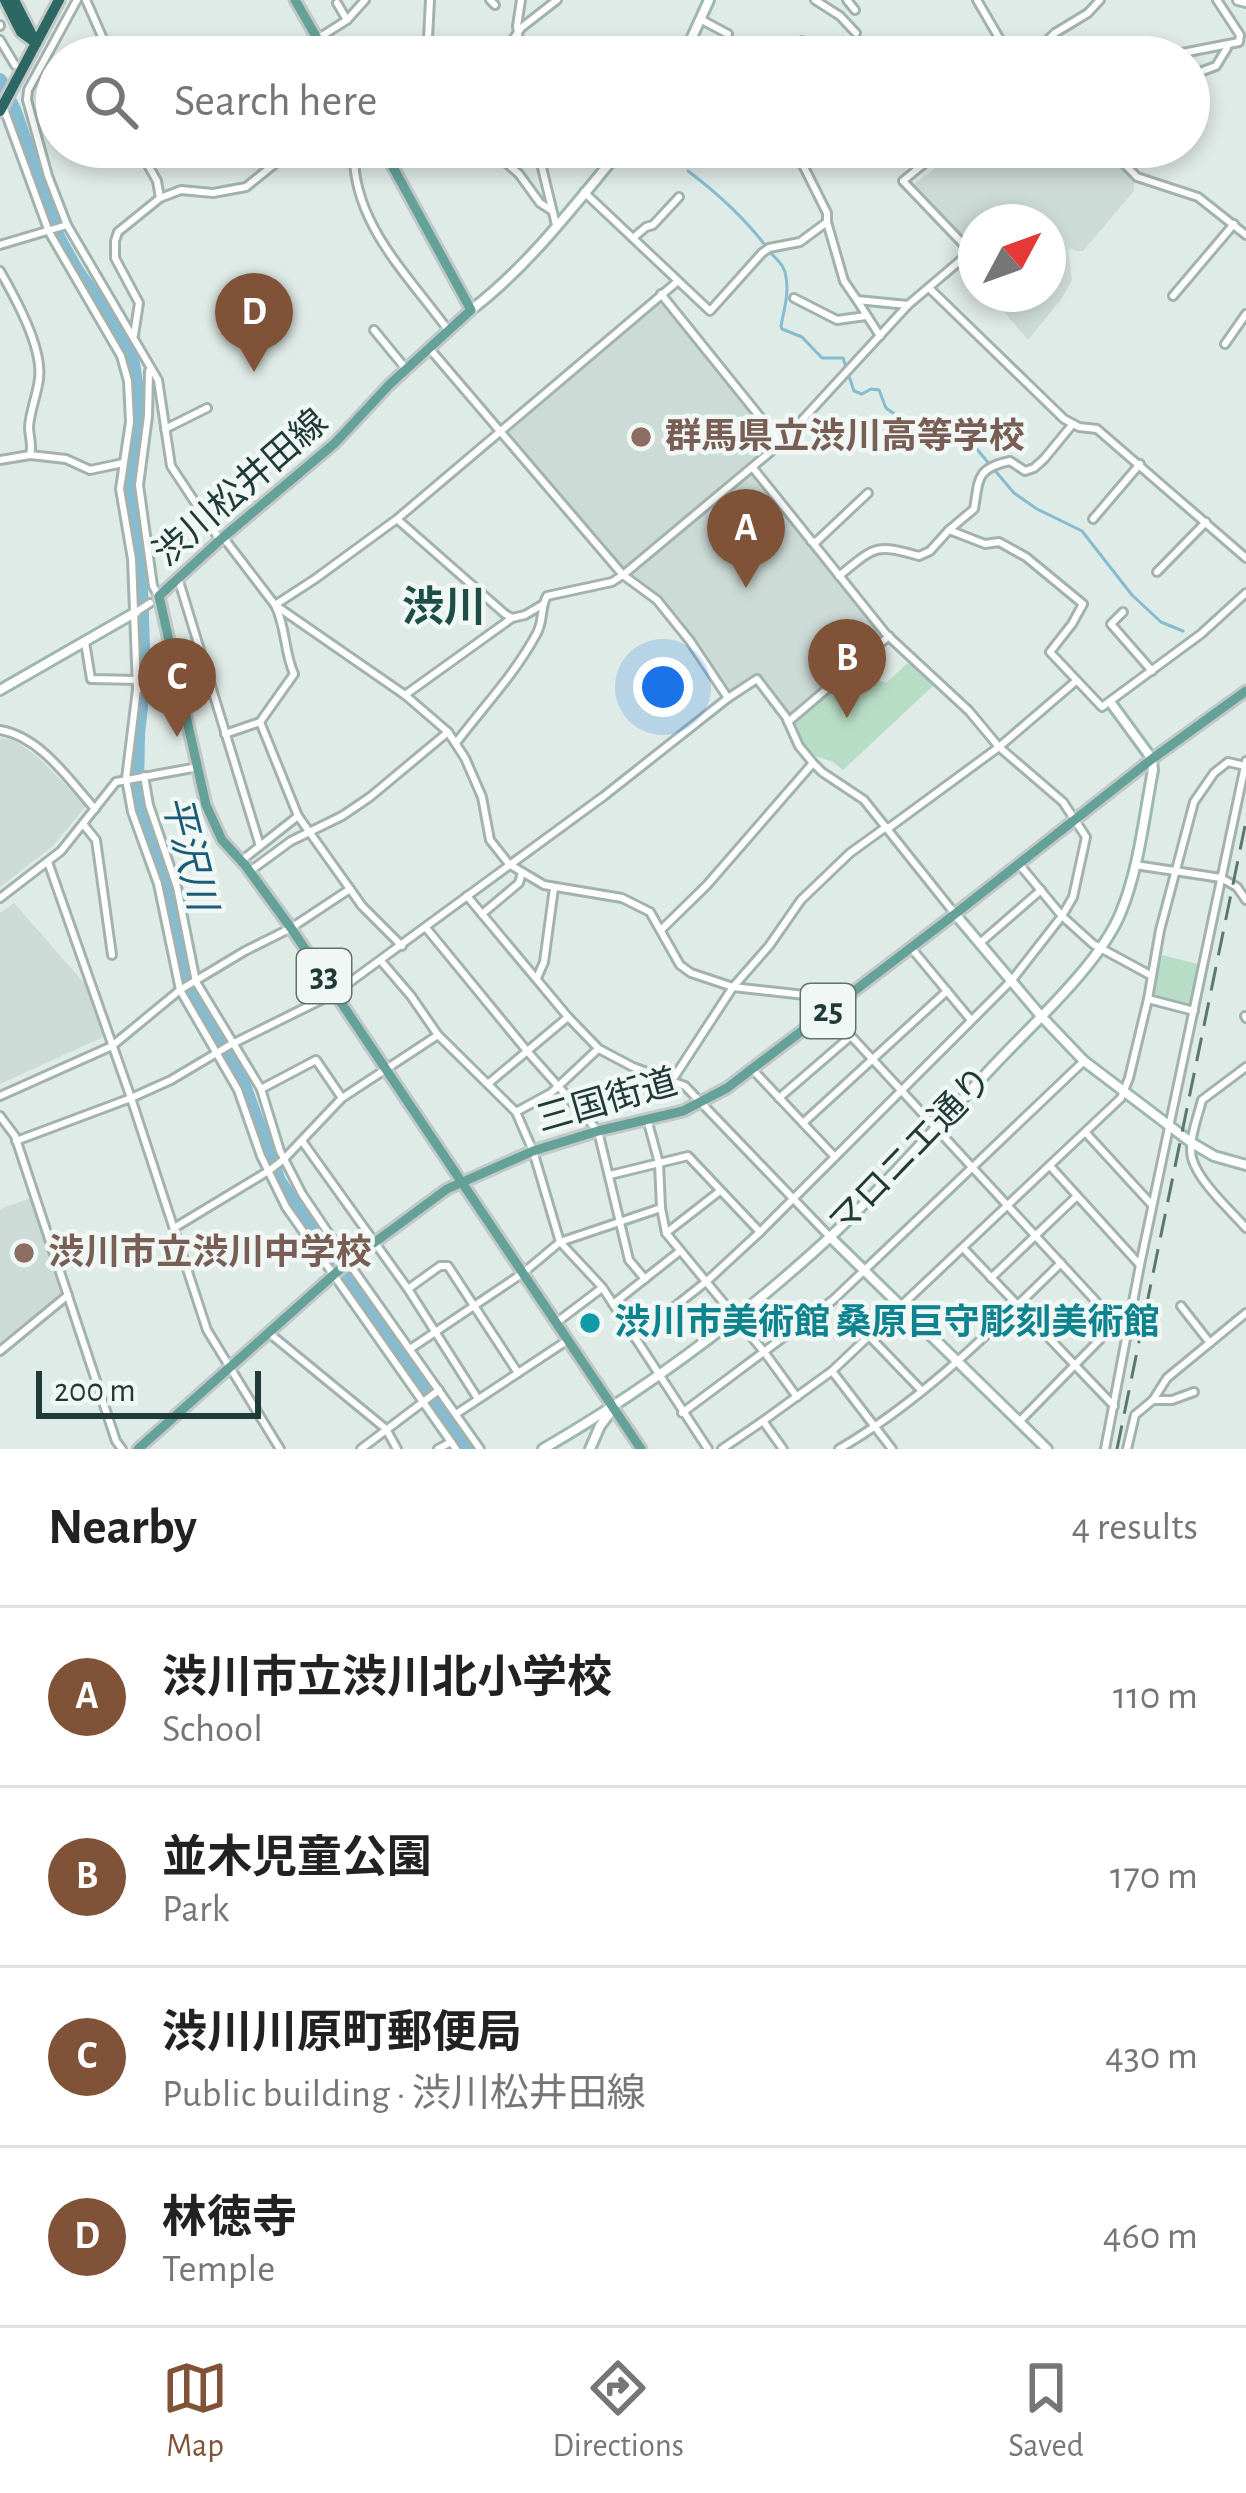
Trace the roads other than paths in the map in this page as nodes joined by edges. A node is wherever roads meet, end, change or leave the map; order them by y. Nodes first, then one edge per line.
1 (10, 0) edge
2 (59, 0) edge
3 (82, 0) edge
4 (296, 0) edge
5 (365, 0) edge
6 (430, 0) edge
7 (521, 0) edge
8 (557, 0) edge
9 (708, 0) edge
10 (815, 0) edge
11 (848, 0) edge
12 (976, 0) edge
13 (1100, 0) edge
14 (1217, 0) edge
15 (337, 3) edge
16 (855, 10) dead end
17 (700, 19) junction
18 (347, 20) junction
19 (856, 33) dead end
20 (728, 34) dead end
21 (41, 36) edge
22 (60, 36) edge
23 (100, 36) edge
24 (315, 36) edge
25 (322, 36) edge
26 (428, 36) edge
27 (518, 36) joint
28 (692, 36) edge
29 (998, 36) edge
30 (1052, 36) edge
31 (0, 40) edge
32 (36, 41) edge
33 (36, 45) edge
34 (1228, 46) junction
35 (1210, 48) edge
36 (15, 65) dead end
37 (1210, 68) edge
38 (36, 77) edge
39 (3, 104) edge
40 (36, 133) edge
41 (46, 168) edge
42 (150, 168) edge
43 (270, 168) edge
44 (357, 168) edge
45 (393, 168) edge
46 (512, 168) edge
47 (542, 168) edge
48 (605, 168) edge
49 (804, 168) edge
50 (919, 168) edge
51 (1128, 168) edge
52 (584, 192) junction
53 (679, 197) dead end
54 (160, 198) junction
55 (551, 210) junction
56 (827, 222) junction
57 (1234, 224) junction
58 (67, 225) junction
59 (556, 226) junction
60 (49, 232) junction
61 (1246, 235) edge
62 (632, 239) junction
63 (0, 245) edge
64 (0, 272) edge
65 (678, 281) junction
66 (929, 288) junction
67 (661, 294) junction
68 (1172, 296) dead end
69 (794, 298) dead end
70 (857, 300) junction
71 (908, 305) junction
72 (471, 310) junction
73 (1246, 314) edge
74 (866, 316) junction
75 (374, 330) dead end
76 (448, 331) junction
77 (880, 336) junction
78 (134, 339) junction
79 (1225, 344) dead end
80 (429, 348) junction
81 (150, 367) junction
82 (406, 369) junction
83 (207, 408) dead end
84 (1072, 425) junction
85 (165, 429) junction
86 (499, 431) junction
87 (781, 443) junction
88 (30, 455) junction
89 (0, 460) edge
90 (123, 463) junction
91 (1140, 464) junction
92 (753, 468) junction
93 (868, 493) dead end
94 (397, 519) junction
95 (1093, 519) dead end
96 (1206, 522) junction
97 (949, 530) junction
98 (222, 538) junction
99 (811, 541) junction
100 (1246, 558) edge
101 (1157, 572) dead end
102 (623, 574) junction
103 (838, 576) junction
104 (178, 578) junction
105 (1246, 593) edge
106 (154, 600) junction
107 (275, 605) junction
108 (542, 605) junction
109 (1123, 612) dead end
110 (135, 613) junction
111 (512, 618) junction
112 (889, 636) junction
113 (85, 642) junction
114 (1152, 671) junction
115 (209, 679) junction
116 (1076, 681) junction
117 (138, 686) junction
118 (180, 688) junction
119 (1246, 688) edge
120 (0, 690) edge
121 (405, 695) junction
122 (728, 698) junction
123 (1111, 703) junction
124 (260, 722) junction
125 (788, 722) junction
126 (0, 730) edge
127 (448, 732) junction
128 (225, 734) junction
129 (456, 743) junction
130 (999, 747) junction
131 (1152, 759) junction
132 (814, 763) junction
133 (1246, 764) edge
134 (198, 767) junction
135 (143, 776) junction
136 (128, 779) junction
137 (95, 809) junction
138 (298, 816) junction
139 (1073, 820) junction
140 (83, 824) junction
141 (886, 827) junction
142 (307, 832) junction
143 (260, 845) junction
144 (242, 861) junction
145 (48, 862) junction
146 (509, 864) junction
147 (1019, 864) junction
148 (1135, 865) junction
149 (250, 871) junction
150 (1176, 871) junction
151 (522, 872) junction
152 (1221, 878) junction
153 (554, 888) junction
154 (350, 889) junction
155 (1041, 890) junction
156 (466, 896) junction
157 (0, 898) edge
158 (1246, 900) edge
159 (482, 914) junction
160 (955, 914) junction
161 (1062, 916) junction
162 (426, 927) junction
163 (291, 928) junction
164 (662, 929) junction
165 (980, 943) junction
166 (402, 946) junction
167 (911, 948) junction
168 (1099, 949) junction
169 (112, 955) dead end
170 (381, 961) junction
171 (1152, 976) junction
172 (536, 979) junction
173 (1012, 980) junction
174 (195, 982) junction
175 (734, 987) junction
176 (182, 989) junction
177 (947, 991) junction
178 (335, 993) junction
179 (1148, 999) junction
180 (827, 1011) junction
181 (1194, 1011) junction
182 (1041, 1016) junction
183 (568, 1017) junction
184 (971, 1020) junction
185 (438, 1035) junction
186 (851, 1036) junction
187 (232, 1044) junction
188 (112, 1046) junction
189 (599, 1048) junction
190 (527, 1051) junction
191 (217, 1052) junction
192 (872, 1058) junction
193 (1084, 1061) junction
194 (1246, 1066) edge
195 (386, 1069) junction
196 (752, 1070) junction
197 (1237, 1073) junction
198 (489, 1082) junction
199 (671, 1082) junction
200 (558, 1087) junction
201 (1246, 1087) edge
202 (261, 1089) junction
203 (901, 1089) junction
204 (1123, 1093) junction
205 (0, 1096) edge
206 (131, 1098) junction
207 (342, 1098) junction
208 (779, 1098) junction
209 (700, 1102) junction
210 (516, 1112) junction
211 (0, 1116) edge
212 (647, 1118) junction
213 (802, 1123) junction
214 (936, 1126) junction
215 (1168, 1126) junction
216 (598, 1131) junction
217 (1086, 1132) junction
218 (16, 1141) junction
219 (302, 1141) junction
220 (1192, 1143) junction
221 (533, 1151) junction
222 (835, 1157) junction
223 (282, 1161) junction
224 (659, 1163) junction
225 (1051, 1166) junction
226 (1246, 1166) edge
227 (974, 1168) junction
228 (269, 1170) junction
229 (610, 1175) junction
230 (460, 1181) junction
231 (720, 1191) junction
232 (1077, 1196) junction
233 (793, 1199) junction
234 (1152, 1204) junction
235 (1009, 1206) junction
236 (661, 1208) junction
237 (620, 1223) junction
238 (174, 1228) junction
239 (1246, 1228) edge
240 (760, 1232) junction
241 (666, 1233) junction
242 (1036, 1235) junction
243 (830, 1237) junction
244 (373, 1241) junction
245 (560, 1243) junction
246 (964, 1249) junction
247 (680, 1251) junction
248 (1061, 1263) junction
249 (1140, 1265) junction
250 (340, 1269) junction
251 (864, 1270) junction
252 (523, 1273) junction
253 (992, 1277) junction
254 (644, 1279) junction
255 (707, 1281) junction
256 (602, 1287) junction
257 (408, 1289) junction
258 (68, 1295) junction
259 (375, 1301) junction
260 (613, 1304) junction
261 (475, 1305) junction
262 (1018, 1305) junction
263 (1181, 1306) dead end
264 (902, 1307) junction
265 (360, 1312) junction
266 (1246, 1312) edge
267 (734, 1317) junction
268 (557, 1322) junction
269 (1116, 1323) junction
270 (436, 1332) junction
271 (269, 1333) junction
272 (1127, 1335) junction
273 (870, 1337) junction
274 (635, 1338) junction
275 (568, 1340) junction
276 (1210, 1343) junction
277 (410, 1349) junction
278 (0, 1351) edge
279 (765, 1353) junction
280 (958, 1363) junction
281 (1075, 1365) junction
282 (231, 1367) junction
283 (832, 1372) junction
284 (518, 1373) junction
285 (659, 1376) junction
286 (922, 1391) junction
287 (437, 1392) junction
288 (1194, 1392) dead end
289 (797, 1397) junction
290 (478, 1399) junction
291 (1153, 1400) junction
292 (424, 1401) junction
293 (1114, 1406) junction
294 (614, 1408) junction
295 (682, 1413) junction
296 (456, 1414) junction
297 (763, 1421) junction
298 (1019, 1422) junction
299 (876, 1427) junction
300 (386, 1430) junction
301 (453, 1445) edge
302 (122, 1449) edge
303 (138, 1449) edge
304 (280, 1449) edge
305 (361, 1449) edge
306 (398, 1449) edge
307 (438, 1449) edge
308 (480, 1449) edge
309 (543, 1449) edge
310 (590, 1449) edge
311 (641, 1449) edge
312 (708, 1449) edge
313 (722, 1449) edge
314 (783, 1449) edge
315 (839, 1449) edge
316 (892, 1449) edge
317 (1046, 1449) edge
318 (1105, 1449) edge
319 (1127, 1449) edge

1 - 32 highway
2 - 21 highway
3 - 22 street
3 - 23 street
4 - 24 main road
5 - 18 street
6 - 26 street
7 - 27 street
8 - 27 street
9 - 17 street
10 - 19 street
11 - 16 street
12 - 29 street
13 - 30 street
14 - 34 street
15 - 18 street
17 - 20 street
17 - 28 street
18 - 25 street
31 - 36 street
33 - 39 highway
34 - 35 street
34 - 37 street
38 - 40 street
39 - 60 street
41 - 58 street
42 - 54 street
43 - 54 street
44 - 76 street
45 - 72 main road
46 - 55 street
47 - 55 street
48 - 52 street
49 - 56 street
50 - 66 street
51 - 57 street
52 - 59 street
52 - 62 street
53 - 62 street
54 - 78 street
55 - 59 street
56 - 65 street
56 - 70 street
57 - 61 street
57 - 68 street
58 - 60 street
58 - 78 street
59 - 72 street
60 - 63 street
60 - 90 street
62 - 65 street
64 - 88 street
65 - 67 street
66 - 71 street
66 - 84 street
67 - 86 street
67 - 87 street
69 - 74 street
70 - 71 street
70 - 74 street
71 - 77 street
72 - 76 main road, 渋川松井田線
73 - 79 street
74 - 77 street
75 - 82 street
76 - 80 main road, 渋川松井田線
77 - 87 street
78 - 81 street
80 - 82 main road, 渋川松井田線
80 - 86 street
81 - 85 street
81 - 106 street
82 - 98 main road, 渋川松井田線
83 - 85 street
84 - 91 street
84 - 97 street
85 - 98 street
86 - 94 street
86 - 102 street
87 - 92 street
88 - 89 street
88 - 90 street
90 - 110 street
91 - 95 street
91 - 96 street
92 - 99 street
92 - 102 street
93 - 99 street
94 - 107 street
94 - 111 street
96 - 100 street
96 - 101 street
97 - 103 street
97 - 116 street
98 - 104 main road, 渋川松井田線
98 - 107 street
99 - 103 street
102 - 108 street
102 - 122 street
103 - 112 street
104 - 106 main road, 渋川松井田線
104 - 115 street
105 - 114 street
106 - 110 street
106 - 118 main road, 渋川松井田線 / 33
107 - 121 street
107 - 124 street
108 - 111 street
108 - 129 street
109 - 114 street
110 - 113 street
110 - 117 street
111 - 121 street
112 - 125 street
112 - 130 street
113 - 117 street
113 - 120 street
114 - 123 street
115 - 118 street
115 - 128 street
116 - 123 street
116 - 130 street
117 - 118 street
117 - 136 street
118 - 134 main road, 渋川松井田線 / 33
119 - 131 main road, 三国街道 / 25
121 - 127 street
122 - 125 street
122 - 146 street
123 - 131 street
124 - 128 street
124 - 138 street
125 - 132 street
126 - 137 street
127 - 129 street
127 - 142 street
128 - 143 street
129 - 146 street
130 - 139 street
130 - 141 street
131 - 139 main road, 三国街道 / 25
131 - 148 street, マロニエ通り
132 - 141 street
132 - 164 street
133 - 150 street
133 - 152 street
134 - 135 street
134 - 144 main road, 渋川松井田線 / 33
135 - 136 street
135 - 174 street
136 - 137 street
136 - 176 street
137 - 140 street
138 - 142 street
138 - 143 street
139 - 147 main road, 三国街道 / 25
139 - 161 street
140 - 145 street
140 - 169 street
141 - 160 street
141 - 175 street
142 - 149 street
142 - 154 street
143 - 144 street
144 - 149 main road, 渋川松井田線 / 33
145 - 157 street
145 - 188 street
146 - 151 street
146 - 156 street
147 - 155 street
147 - 160 main road, 三国街道 / 25
148 - 150 street
148 - 168 street, マロニエ通り
149 - 163 main road, 渋川松井田線 / 33
150 - 152 street
150 - 171 street
151 - 153 street
151 - 159 street
152 - 158 street
152 - 181 street
153 - 164 street
153 - 172 street
154 - 163 street
154 - 166 street
155 - 161 street
155 - 165 street
156 - 159 street
156 - 162 street
159 - 172 street
160 - 165 street
160 - 167 main road, 三国街道 / 25
161 - 168 street
161 - 173 street
162 - 166 street
162 - 190 street
163 - 174 street
163 - 178 main road, 渋川松井田線 / 33
164 - 175 street
165 - 173 street
166 - 170 street
167 - 177 street
167 - 180 main road, 三国街道 / 25
168 - 171 street
168 - 182 street, マロニエ通り
170 - 178 street
170 - 185 street
171 - 179 street
172 - 183 street
173 - 182 street
173 - 184 street
174 - 176 street
174 - 187 street
175 - 180 street
175 - 199 street
176 - 188 street
176 - 191 street
177 - 184 street
177 - 192 street
178 - 187 street
178 - 195 main road, 渋川松井田線 / 33
179 - 181 street
179 - 204 street
180 - 186 street
180 - 196 main road, 三国街道 / 25
181 - 215 street
182 - 193 street
182 - 214 street, マロニエ通り
183 - 189 street
183 - 190 street
184 - 203 street
185 - 195 street
185 - 198 street
186 - 192 street
186 - 208 street
187 - 191 street
187 - 202 street
188 - 205 street
188 - 206 street
189 - 199 street
189 - 200 street
190 - 198 street
190 - 200 street
191 - 206 street
191 - 228 street
192 - 203 street
192 - 213 street
193 - 204 street
193 - 227 street
194 - 197 street
195 - 207 street
195 - 230 main road, 渋川松井田線 / 33
196 - 208 street
196 - 209 main road, 三国街道 / 25
197 - 201 street
197 - 220 street
198 - 210 street
199 - 209 street
200 - 210 street
200 - 216 street
202 - 207 street
202 - 223 street
203 - 214 street
203 - 222 street
204 - 215 street
204 - 217 street
206 - 218 street
206 - 238 street
207 - 219 street
208 - 213 street
209 - 212 main road, 三国街道 / 25
209 - 233 street
210 - 221 street
211 - 218 street
212 - 216 main road, 三国街道 / 25
212 - 224 street
213 - 222 street
214 - 227 street
214 - 243 street, マロニエ通り
215 - 220 street
215 - 234 street
216 - 221 main road, 三国街道 / 25
216 - 229 street
217 - 225 street
217 - 234 street
218 - 258 street
219 - 223 street
219 - 244 street
220 - 226 street
220 - 239 street
221 - 230 main road, 三国街道 / 25
221 - 245 street
222 - 233 street
223 - 228 street
223 - 250 street
224 - 229 street
224 - 231 street
224 - 236 street
225 - 232 street
225 - 235 street
227 - 235 street
227 - 251 street
228 - 238 street
228 - 250 street
229 - 237 street
230 - 244 main road, 三国街道 / 25
230 - 252 main road, 渋川松井田線 / 33
231 - 240 street
231 - 241 street
232 - 242 street
232 - 249 street
233 - 240 street
233 - 243 street
234 - 249 street
235 - 242 street
235 - 246 street
236 - 237 street
236 - 241 street
237 - 245 street
237 - 254 street
238 - 282 street
240 - 255 street
241 - 247 street
242 - 248 street
242 - 253 street
243 - 251 street
243 - 267 street, マロニエ通り
244 - 250 main road, 三国街道 / 25
244 - 257 street
245 - 252 street
245 - 256 street
246 - 253 street
246 - 264 street
247 - 254 street
247 - 255 street
248 - 262 street
248 - 269 street
249 - 272 street
250 - 259 street
250 - 265 street
250 - 271 main road, 三国街道 / 25
251 - 264 street
251 - 279 street
252 - 261 street
252 - 268 main road, 渋川松井田線 / 33
253 - 262 street
254 - 260 street
255 - 267 street
255 - 274 street
256 - 260 street
256 - 268 street
257 - 261 street
257 - 270 street
258 - 278 street
258 - 302 street
259 - 265 street
259 - 277 street
260 - 274 street
261 - 270 street
261 - 284 street
262 - 280 street
262 - 281 street
263 - 276 street
264 - 273 street
264 - 280 street
265 - 292 street
266 - 276 street
267 - 279 street
267 - 285 street, マロニエ通り
268 - 275 main road, 渋川松井田線 / 33
269 - 272 street
269 - 281 street
270 - 277 street
270 - 290 street
271 - 282 main road, 三国街道 / 25
271 - 300 street
272 - 293 street
273 - 283 street
273 - 286 street
274 - 285 street
275 - 284 street
275 - 294 main road, 渋川松井田線 / 33
276 - 291 street
277 - 287 street
279 - 289 street
279 - 295 street
280 - 286 street
280 - 298 street
281 - 293 street
281 - 298 street
282 - 303 main road, 三国街道 / 25
282 - 304 street
283 - 289 street
283 - 299 street
284 - 290 street
285 - 294 street, マロニエ通り
285 - 295 street
286 - 299 street
287 - 292 street
287 - 296 street
288 - 291 street
289 - 297 street
290 - 296 street
291 - 319 street
292 - 300 street
292 - 301 street
293 - 318 street
294 - 309 street, マロニエ通り
294 - 310 street
294 - 311 main road, 渋川松井田線 / 33
295 - 312 street
296 - 308 street
297 - 313 street
297 - 314 street
298 - 317 street
299 - 315 street
299 - 316 street
300 - 305 street
300 - 306 street
301 - 307 street

